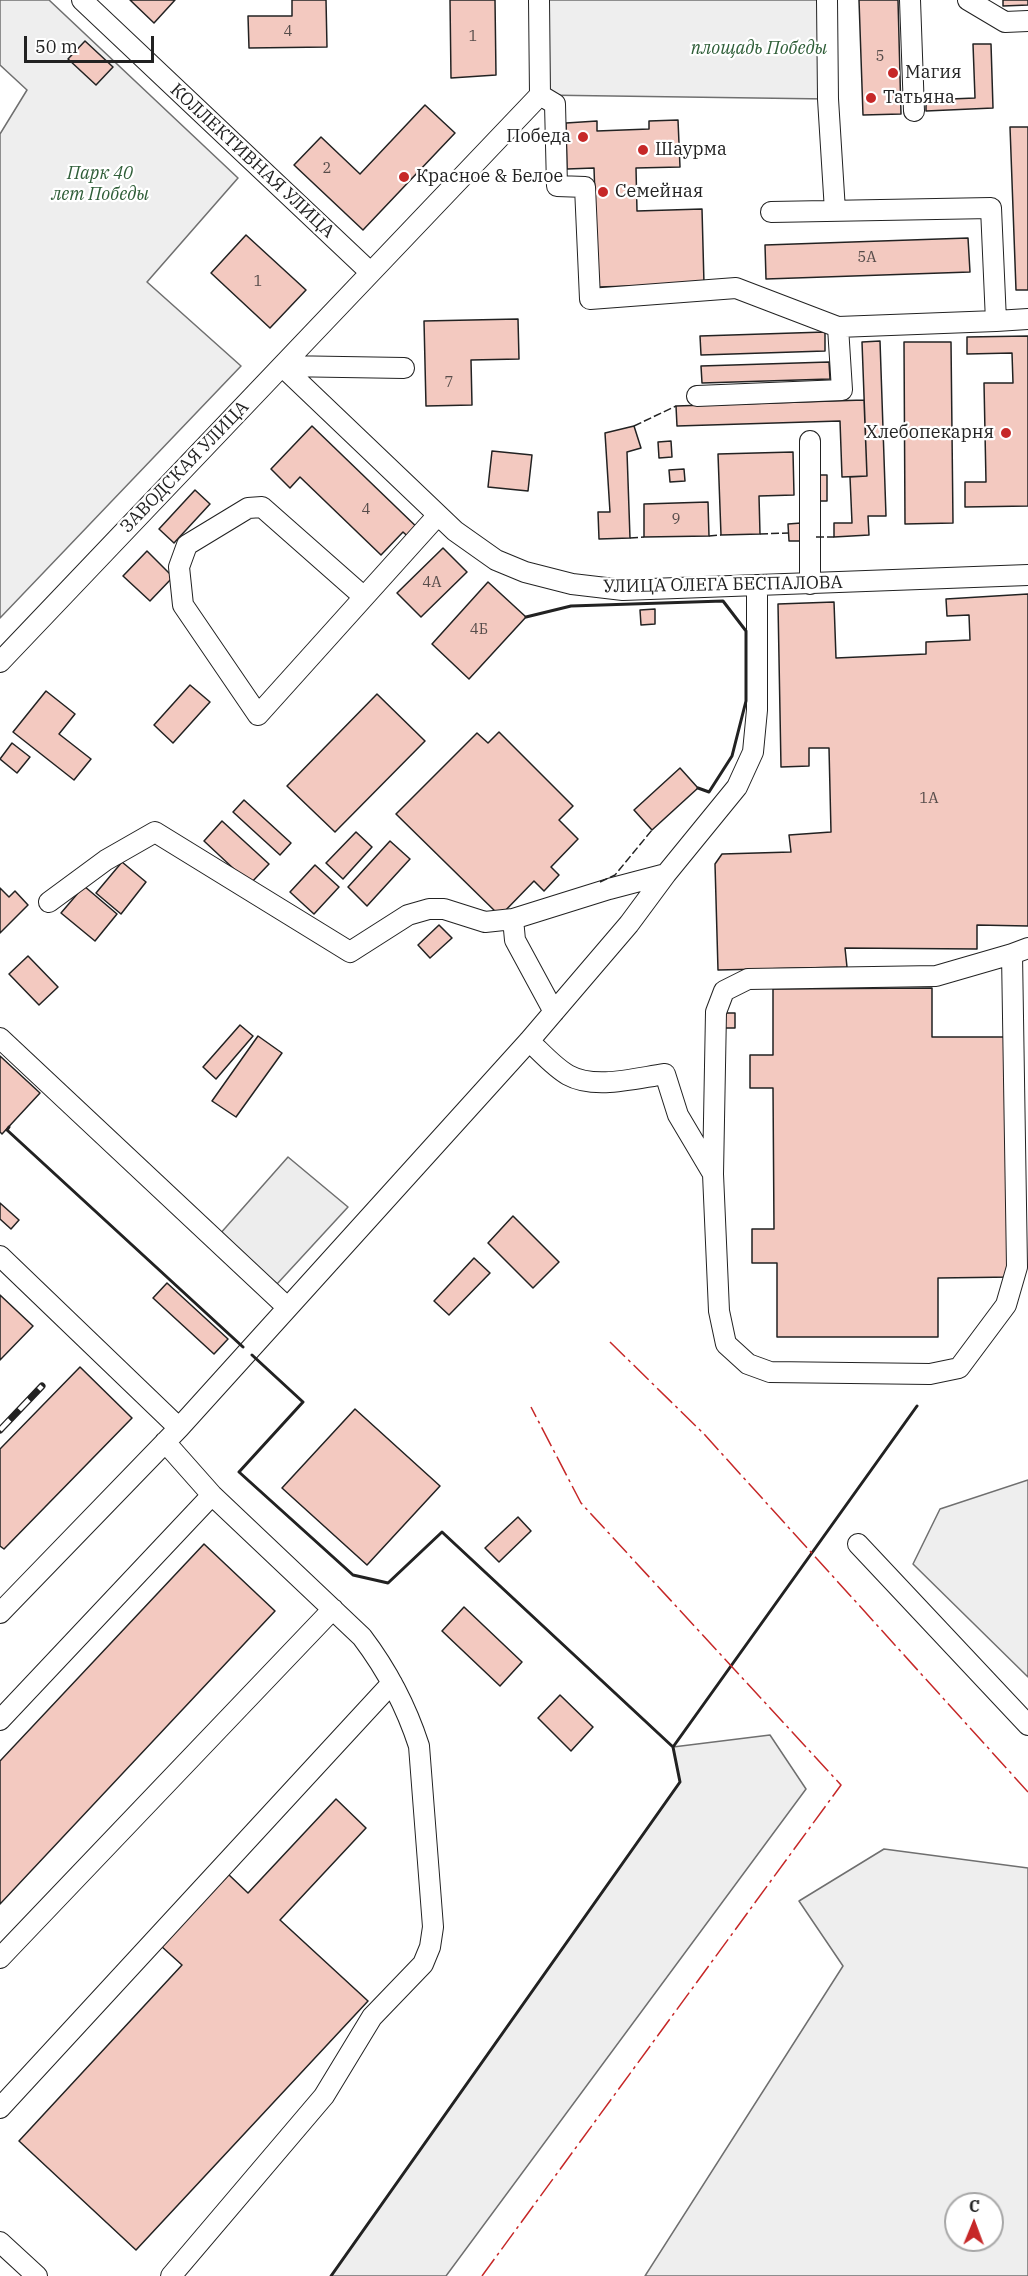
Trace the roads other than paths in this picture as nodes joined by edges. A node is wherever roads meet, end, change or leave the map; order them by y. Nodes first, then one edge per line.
1 (82, 0) edge
2 (539, 0) edge
3 (826, 0) edge
4 (910, 0) edge
5 (968, 0) edge
6 (1028, 21) edge
7 (540, 95) junction
8 (914, 111) dead end
9 (836, 211) junction
10 (771, 212) dead end
11 (370, 272) junction
12 (1028, 320) edge
13 (996, 321) junction
14 (838, 327) junction
15 (282, 366) junction
16 (404, 368) dead end
17 (697, 396) dead end
18 (810, 441) dead end
19 (438, 515) junction
20 (1028, 575) edge
21 (810, 584) junction
22 (757, 586) junction
23 (364, 597) junction
24 (0, 662) edge
25 (666, 874) junction
26 (49, 902) dead end
27 (513, 919) junction
28 (1020, 951) edge
29 (554, 1012) junction
30 (0, 1038) edge
31 (529, 1041) junction
32 (713, 1174) junction
33 (0, 1256) edge
34 (287, 1307) junction
35 (179, 1428) junction
36 (165, 1442) junction
37 (212, 1495) junction
38 (858, 1544) dead end
39 (333, 1609) junction
40 (0, 1613) edge
41 (392, 1683) junction
42 (0, 1720) edge
43 (1028, 1725) edge
44 (0, 1958) edge
45 (0, 2108) edge
46 (0, 2242) edge
47 (37, 2276) edge
48 (171, 2276) edge

1 - 11 street, КОЛЛЕКТИВНАЯ УЛИЦА
2 - 7 street
3 - 9 street
4 - 8 street
5 - 6 street
7 - 11 street, ЗАВОДСКАЯ УЛИЦА
7 - 14 street
9 - 10 street
9 - 13 street
11 - 15 street, ЗАВОДСКАЯ УЛИЦА
12 - 13 street
13 - 14 street
14 - 17 street
15 - 16 street
15 - 19 street, УЛИЦА ОЛЕГА БЕСПАЛОВА
15 - 24 street, ЗАВОДСКАЯ УЛИЦА
18 - 21 street
19 - 22 street, УЛИЦА ОЛЕГА БЕСПАЛОВА
19 - 23 street
20 - 21 street, УЛИЦА ОЛЕГА БЕСПАЛОВА
21 - 22 street, УЛИЦА ОЛЕГА БЕСПАЛОВА
22 - 25 street
23 - 23 street
25 - 27 street
25 - 29 street
26 - 27 street
27 - 29 street
28 - 32 street
28 - 32 street
29 - 31 street
30 - 34 street
31 - 32 street
31 - 34 street
33 - 35 street
34 - 35 street
35 - 36 street
36 - 37 street
36 - 40 street
37 - 39 street
37 - 42 street
38 - 43 street
39 - 41 street
39 - 44 street
41 - 45 street
41 - 48 street
46 - 47 street

